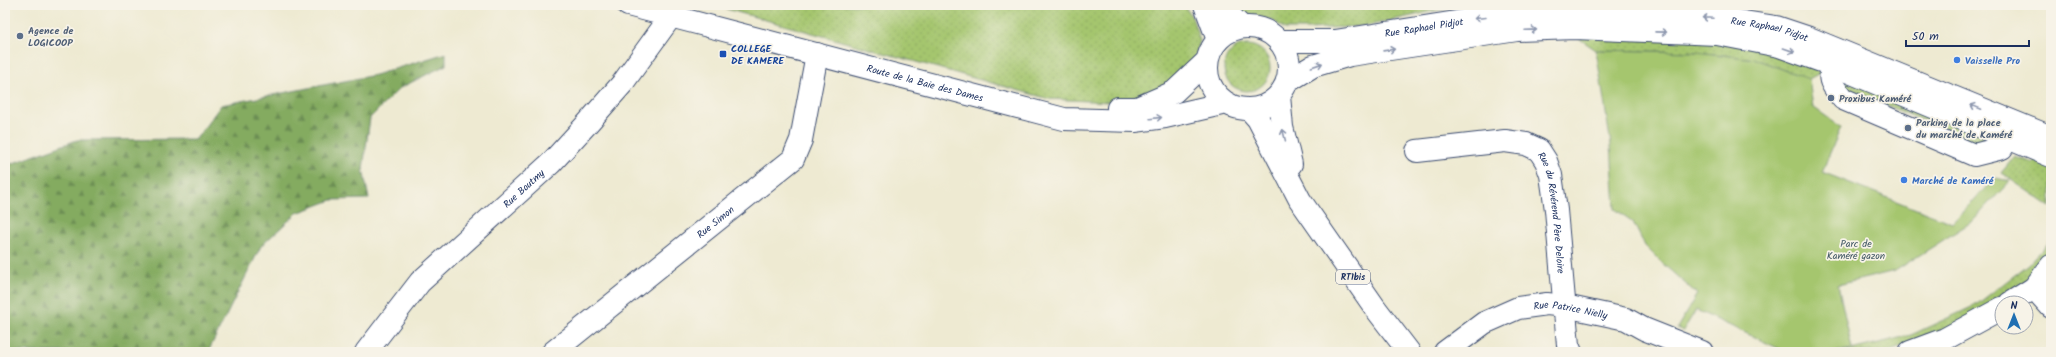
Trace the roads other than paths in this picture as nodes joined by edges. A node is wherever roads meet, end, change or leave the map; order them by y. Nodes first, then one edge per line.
1 (628, 5) edge
2 (1205, 5) edge
3 (1219, 5) edge
4 (678, 10) edge
5 (1242, 27) junction
6 (1218, 40) junction
7 (1280, 41) junction
8 (817, 54) junction
9 (1839, 59) junction
10 (1207, 60) junction
11 (1283, 89) junction
12 (1226, 103) junction
13 (1249, 109) junction
14 (2051, 137) edge
15 (1417, 151) dead end
16 (2051, 156) edge
17 (1300, 200) junction
18 (2051, 266) edge
19 (2034, 288) junction
20 (2023, 295) edge
21 (1565, 306) junction
22 (2051, 307) edge
23 (1994, 312) edge
24 (366, 352) edge
25 (553, 352) edge
26 (1409, 352) edge
27 (1445, 352) edge
28 (1571, 352) edge
29 (1702, 352) edge
30 (1910, 352) edge

1 - 4 street, Route de la Baie des Dames
2 - 6 street
3 - 5 street
4 - 8 street, Route de la Baie des Dames
4 - 10 street, Route de la Baie des Dames
4 - 24 street, Rue Boutmy
5 - 6 street
5 - 7 street
6 - 10 street
9 -> 7 street, Rue Raphael Pidjot
7 - 11 street
8 -> 12 street, Route de la Baie des Dames
8 - 25 street, Rue Simon
11 -> 9 street, Rue Raphael Pidjot
14 -> 9 street, Rue Raphael Pidjot
9 - 16 street
10 - 12 street
11 - 13 street
17 -> 11 street, RT1bis
12 - 13 street
13 - 17 street, RT1bis
15 - 21 street, Rue du Révérend Père Deloire
17 - 26 street, RT1bis
18 - 19 street
19 - 20 street
19 - 22 street
21 - 27 street, Rue Patrice Nielly
21 - 28 street, Rue du Révérend Père Deloire
21 - 29 street, Rue Patrice Nielly
23 - 30 street

